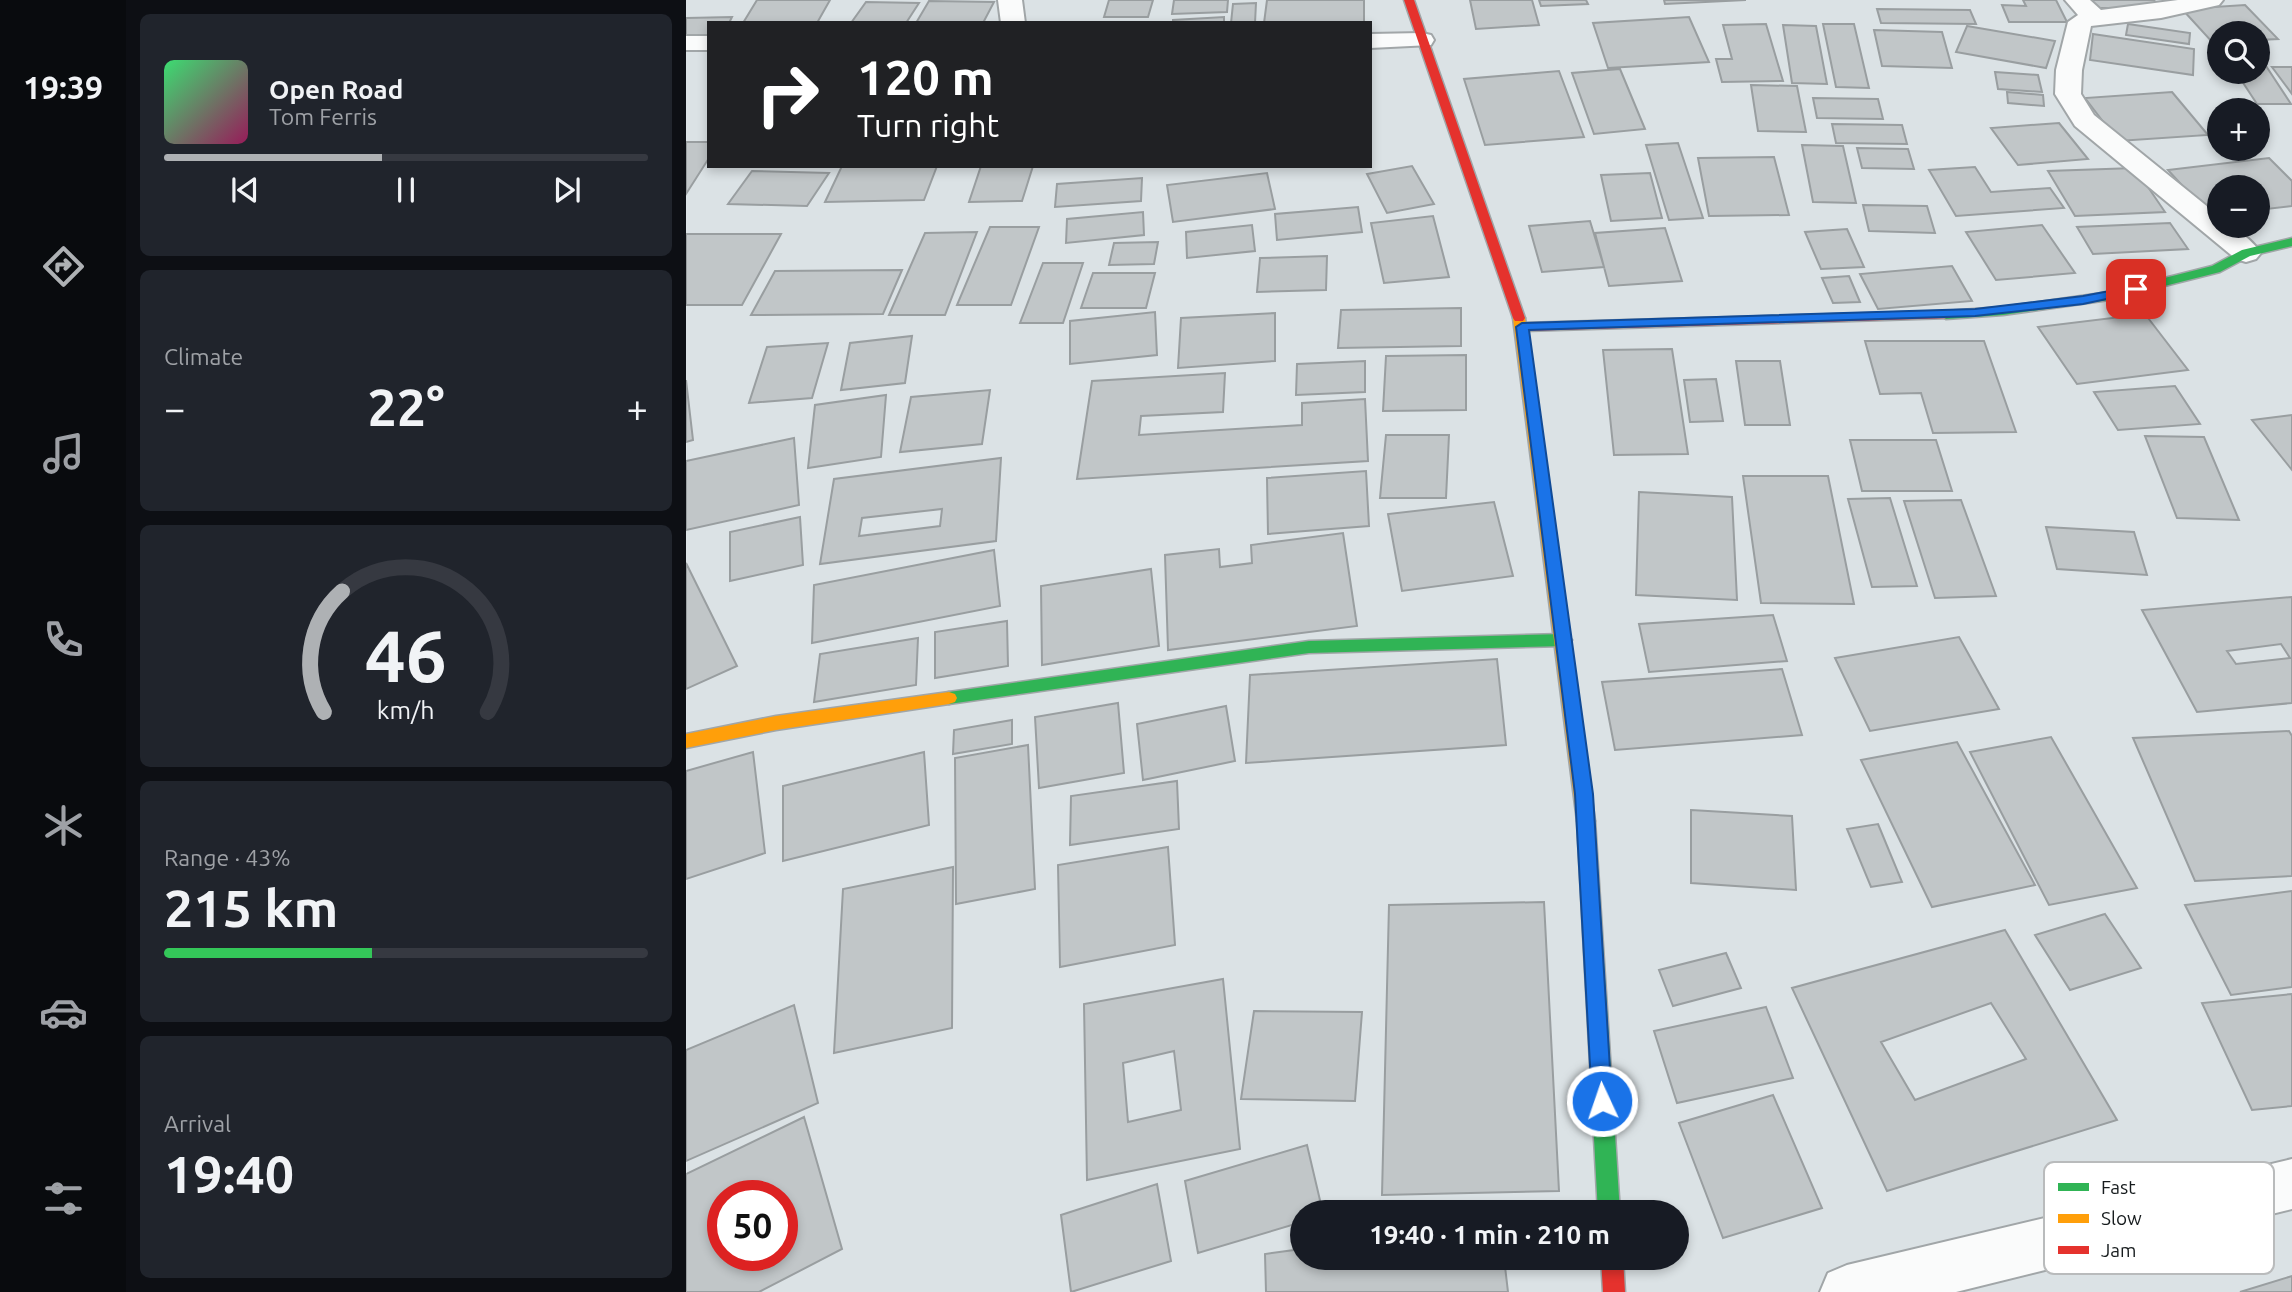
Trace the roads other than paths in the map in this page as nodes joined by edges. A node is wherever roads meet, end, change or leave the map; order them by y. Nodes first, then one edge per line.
1 (1010, 0) edge
2 (1409, 0) edge
3 (2211, 0) edge
4 (2086, 9) edge
5 (1013, 21) edge
6 (1422, 40) junction
7 (1372, 41) edge
8 (686, 43) edge
9 (707, 43) edge
10 (2292, 242) edge
11 (2246, 253) junction
12 (1522, 327) junction
13 (1564, 640) junction
14 (686, 741) edge
15 (2292, 1184) edge
16 (2274, 1188) edge
17 (1608, 1200) edge
18 (2044, 1244) edge
19 (1613, 1270) edge
20 (1614, 1292) edge
21 (1847, 1292) edge

1 - 5 street
2 - 6 main road
3 - 4 street
4 - 11 street
6 - 7 street
6 - 12 main road
8 - 9 street
10 - 11 main road
11 - 12 main road
12 - 13 main road
13 - 14 main road
13 - 17 main road
15 - 16 street
18 - 21 street
19 - 20 main road

